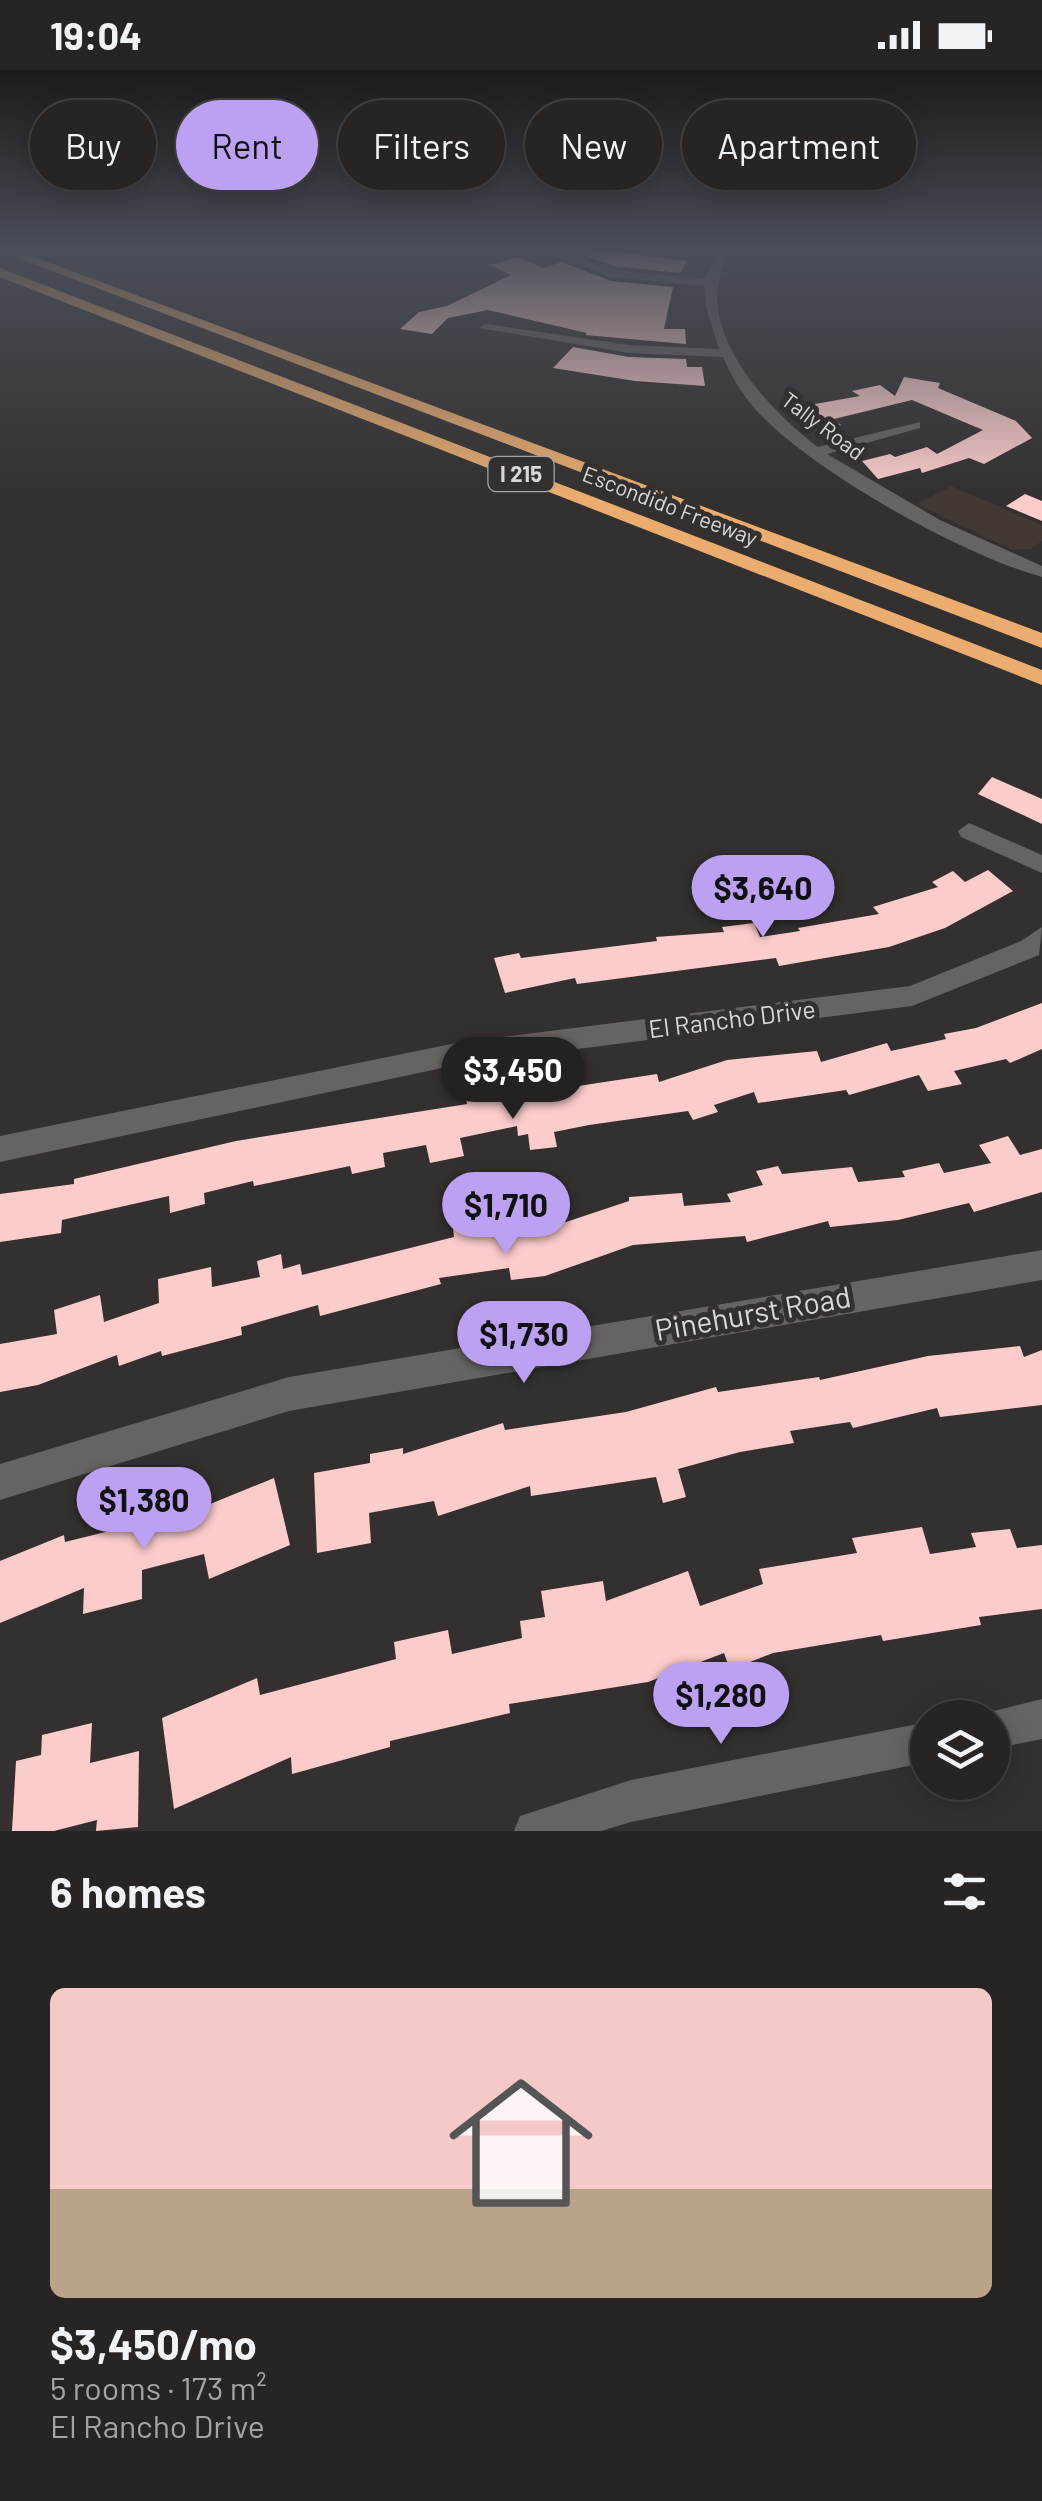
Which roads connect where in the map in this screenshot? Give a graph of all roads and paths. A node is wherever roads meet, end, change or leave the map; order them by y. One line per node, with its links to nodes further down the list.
1 (157, 333): 10 (highway, Escondido Freeway / I 215)
2 (229, 333): 9 (highway, Escondido Freeway / I 215)
3 (520, 333): 5 (street)
4 (720, 333): 5 (street, Tally Road)
5 (727, 353): 7 (street, Tally Road)
6 (915, 425): 7 (street)
7 (815, 453): 8 (street, Tally Road)
8 (1040, 568)
9 (1042, 641)
10 (1042, 678)
11 (969, 831): 12 (street)
12 (1042, 865)
13 (1042, 938): 14 (street, El Rancho Drive)
14 (0, 1150)
15 (1042, 1265): 16 (street, Pinehurst Road)
16 (0, 1482)
17 (1042, 1719): 18 (street)
18 (1010, 1725)
19 (910, 1746): 20 (street)
20 (535, 1831)

